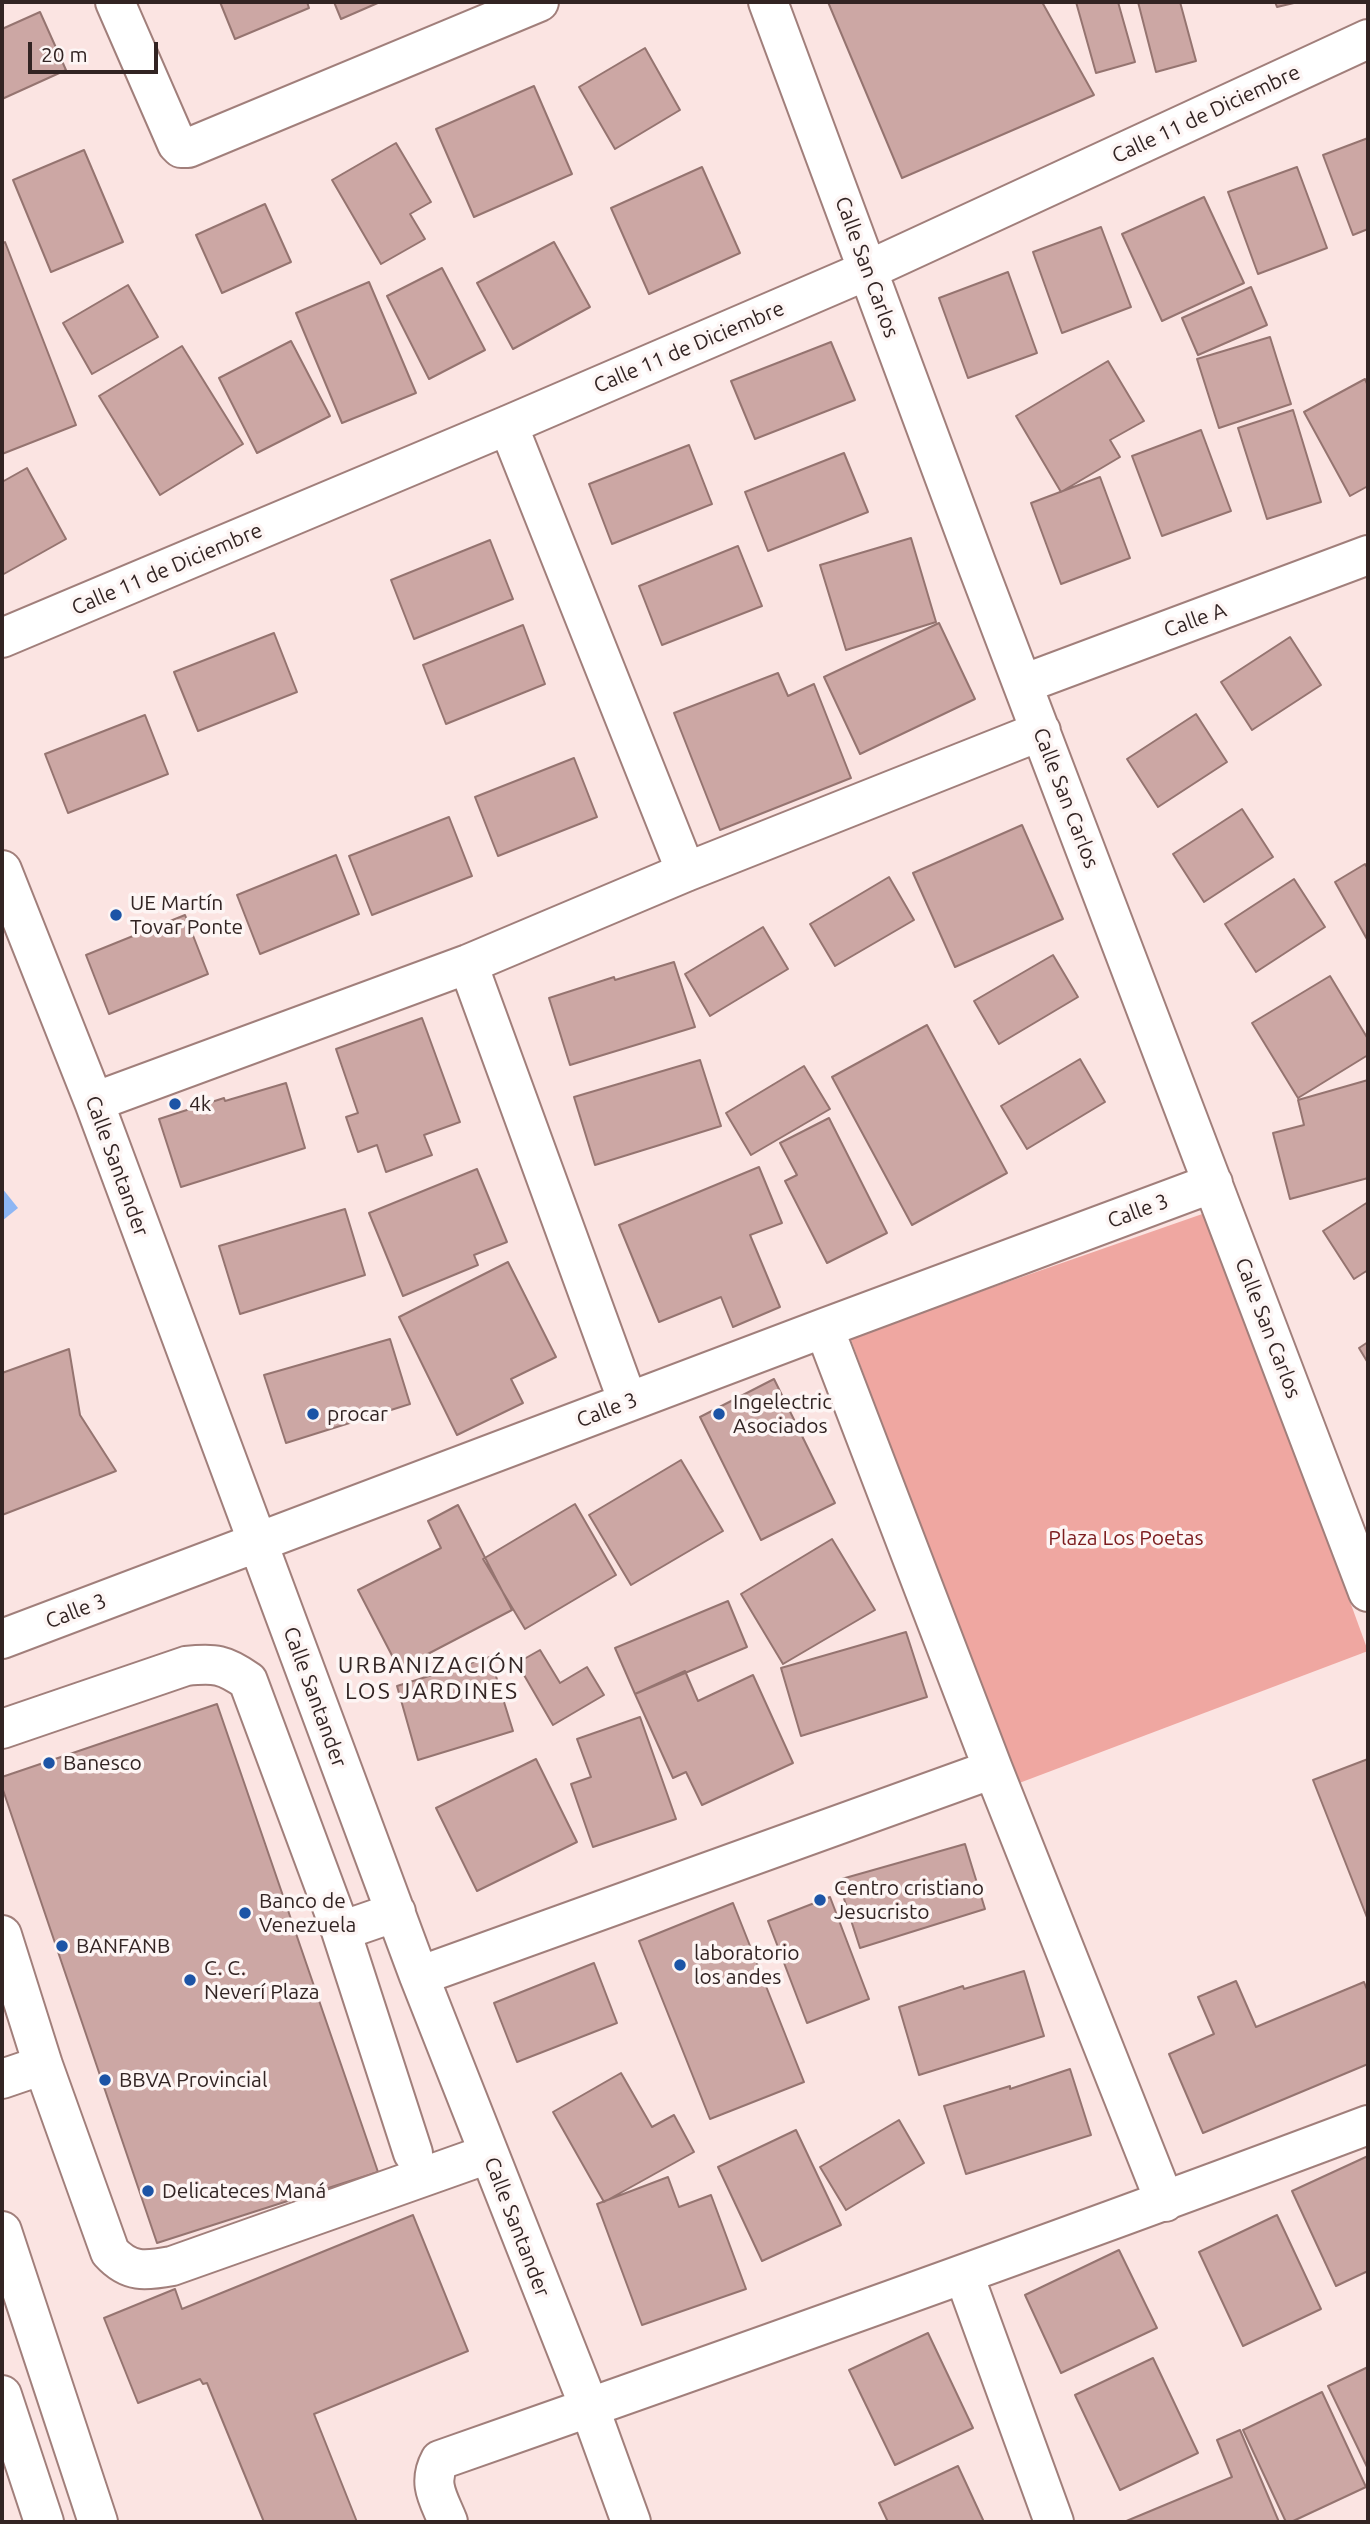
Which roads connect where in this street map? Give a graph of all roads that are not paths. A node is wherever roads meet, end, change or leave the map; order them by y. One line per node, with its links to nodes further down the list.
1 (116, 2): 2 (street)
2 (539, 2)
3 (768, 2): 5 (street, Calle San Carlos)
4 (1368, 39): 5 (street, Calle 11 de Diciembre)
5 (868, 270): 6 (street, Calle 11 de Diciembre); 9 (street, Calle San Carlos)
6 (508, 425): 8 (street, Calle 11 de Diciembre); 12 (street)
7 (1368, 555): 9 (street, Calle A)
8 (2, 638)
9 (1023, 684): 10 (street, Calle San Carlos)
10 (1041, 731): 12 (street); 15 (street, Calle San Carlos)
11 (2, 870): 14 (street, Calle Santander)
12 (686, 872): 13 (street)
13 (468, 964): 14 (street); 17 (street)
14 (94, 1102): 18 (street, Calle Santander)
15 (1213, 1183): 16 (street, Calle 3); 19 (street, Calle San Carlos)
16 (824, 1328): 17 (street, Calle 3); 22 (street)
17 (628, 1402): 18 (street, Calle 3)
18 (258, 1541): 20 (street, Calle 3); 23 (street, Calle Santander)
19 (1368, 1592)
20 (2, 1639)
21 (2, 1729): 24 (street)
22 (993, 1769): 26 (street); 32 (street)
23 (396, 1912): 24 (street); 26 (street, Calle Santander)
24 (341, 1931): 30 (street)
25 (2, 1935): 27 (street)
26 (419, 1976): 31 (street, Calle Santander)
27 (43, 2065): 28 (street); 31 (street)
28 (2, 2079)
29 (1368, 2125): 32 (street)
30 (413, 2153)
31 (488, 2154): 36 (street, Calle Santander)
32 (1165, 2202): 34 (street)
33 (2, 2231): 38 (street)
34 (964, 2275): 36 (street); 41 (street)
35 (2, 2395): 37 (street)
36 (590, 2409): 39 (street); 40 (street, Calle Santander)
37 (44, 2522)
38 (98, 2522)
39 (448, 2522)
40 (631, 2522)
41 (1054, 2522)

